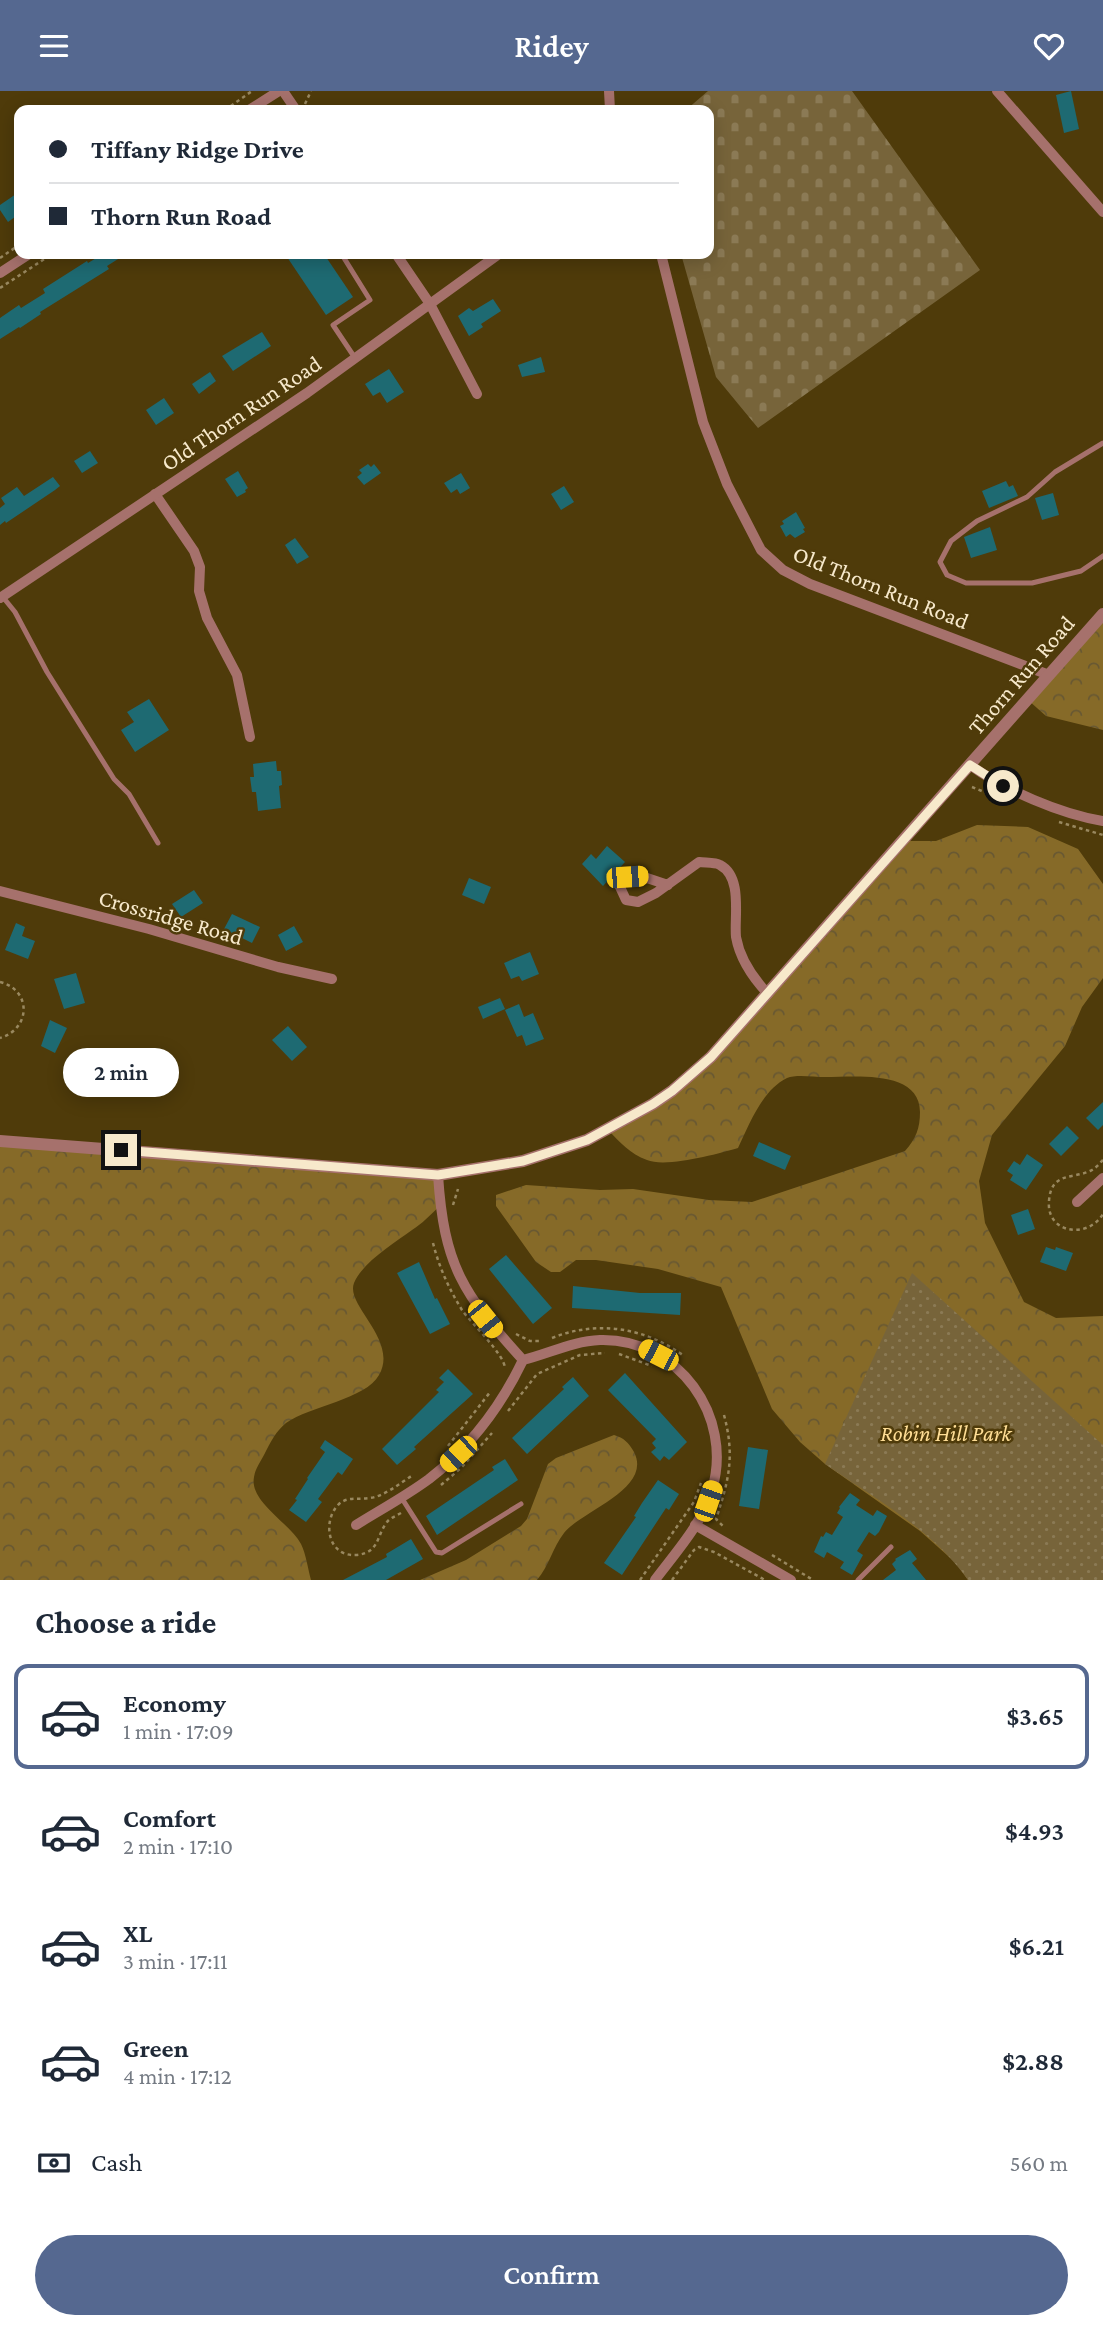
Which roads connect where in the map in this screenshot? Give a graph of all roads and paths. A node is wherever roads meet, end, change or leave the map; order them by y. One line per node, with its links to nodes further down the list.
1 (252, 91): 4 (path)
2 (281, 91): 5 (street); 6 (street)
3 (997, 91): 7 (street)
4 (232, 105)
5 (257, 105)
6 (297, 105)
7 (1103, 212)
8 (21, 259): 14 (street)
9 (44, 259): 15 (path)
10 (345, 259): 17 (lane)
11 (399, 259): 16 (street)
12 (492, 259): 16 (street, Old Thorn Run Road)
13 (662, 259): 24 (street, Old Thorn Run Road)
14 (0, 273)
15 (0, 288)
16 (430, 304): 17 (street, Old Thorn Run Road); 18 (street)
17 (355, 358): 20 (street, Old Thorn Run Road)
18 (477, 394)
19 (1103, 443): 21 (lane)
20 (155, 494): 22 (street, Old Thorn Run Road); 25 (street)
21 (1103, 556)
22 (1, 597): 28 (lane)
23 (1103, 614): 24 (street, Thorn Run Road)
24 (1049, 675): 26 (street, Thorn Run Road)
25 (250, 737)
26 (970, 765): 27 (street); 33 (street, Thorn Run Road)
27 (1103, 821)
28 (158, 843)
29 (668, 885): 33 (street)
30 (0, 891): 31 (street, Crossridge Road)
31 (331, 979)
32 (0, 982): 34 (path)
33 (768, 994): 36 (street, Thorn Run Road)
34 (0, 1038)
35 (0, 1141): 36 (street, Thorn Run Road)
36 (438, 1175): 44 (street)
37 (1103, 1178): 39 (street)
38 (458, 1189): 40 (path)
39 (1077, 1202)
40 (453, 1209)
41 (433, 1243): 46 (path)
42 (510, 1328): 43 (path)
43 (684, 1356)
44 (523, 1360): 55 (street); 59 (street)
45 (654, 1367): 48 (path)
46 (502, 1377)
47 (492, 1390): 51 (path)
48 (507, 1413)
49 (724, 1415): 60 (path)
50 (499, 1424): 54 (path)
51 (443, 1451)
52 (413, 1475): 57 (path)
53 (702, 1481): 63 (path)
54 (436, 1489)
55 (401, 1497): 57 (lane); 58 (street)
56 (521, 1504): 57 (lane)
57 (408, 1508)
58 (356, 1525)
59 (695, 1525): 64 (street); 67 (street)
60 (729, 1531)
61 (891, 1547): 69 (lane)
62 (765, 1551): 68 (path)
63 (640, 1580)
64 (656, 1580)
65 (672, 1580): 66 (path)
66 (765, 1580)
67 (792, 1580)
68 (813, 1580)
69 (858, 1580)

